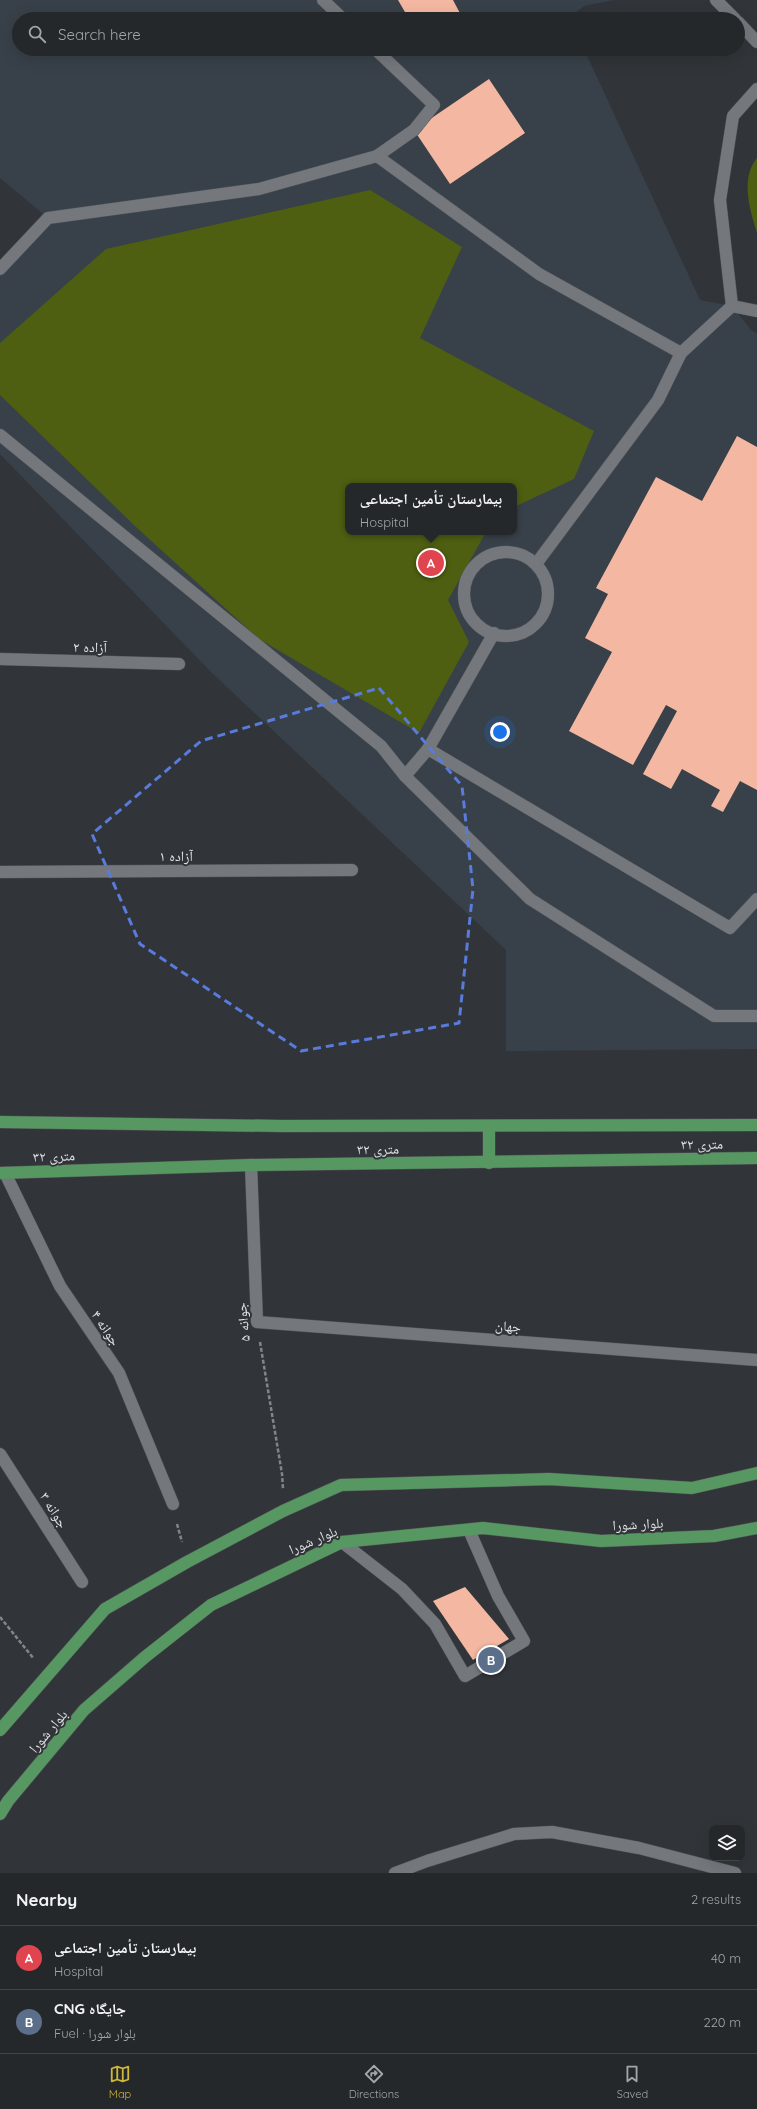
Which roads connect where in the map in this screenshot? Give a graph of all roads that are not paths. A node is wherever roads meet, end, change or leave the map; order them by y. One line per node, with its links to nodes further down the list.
1 (323, 0): 3 (street)
2 (716, 0): 4 (street)
3 (336, 12)
4 (728, 12)
5 (745, 29): 6 (street)
6 (757, 42)
7 (382, 56): 9 (street)
8 (757, 89): 11 (street)
9 (377, 156): 10 (street); 13 (street)
10 (0, 269)
11 (732, 306): 12 (street); 13 (street)
12 (757, 311)
13 (681, 353): 15 (street)
14 (0, 435): 20 (street)
15 (536, 564): 16 (street); 16 (street)
16 (494, 634): 19 (street)
17 (0, 659): 18 (street, آزاده ۲)
18 (179, 664)
19 (428, 749): 20 (street); 23 (street)
20 (405, 776): 24 (street)
21 (352, 870): 22 (street, آزاده ۱)
22 (0, 872)
23 (757, 899)
24 (757, 1016)
25 (0, 1122): 27 (main road, ۳۲ متری)
26 (757, 1125): 27 (main road, ۳۲ متری)
27 (488, 1126): 29 (main road)
28 (757, 1158): 29 (main road, ۳۲ متری)
29 (489, 1163): 30 (main road, ۳۲ متری)
30 (251, 1165): 31 (main road, ۳۲ متری); 32 (street, جوانه ۵)
31 (2, 1173): 36 (street, جوانه ۴)
32 (257, 1322): 33 (street, جهان)
33 (757, 1360)
34 (0, 1454): 40 (street, جوانه ۳)
35 (757, 1473): 41 (main road)
36 (172, 1504)
37 (757, 1528): 38 (main road, بلوار شورا)
38 (469, 1530): 39 (main road, بلوار شورا); 39 (street)
39 (342, 1542): 42 (main road, بلوار شورا)
40 (82, 1582)
41 (0, 1730)
42 (0, 1814)
43 (395, 1873): 44 (street)
44 (735, 1873)

